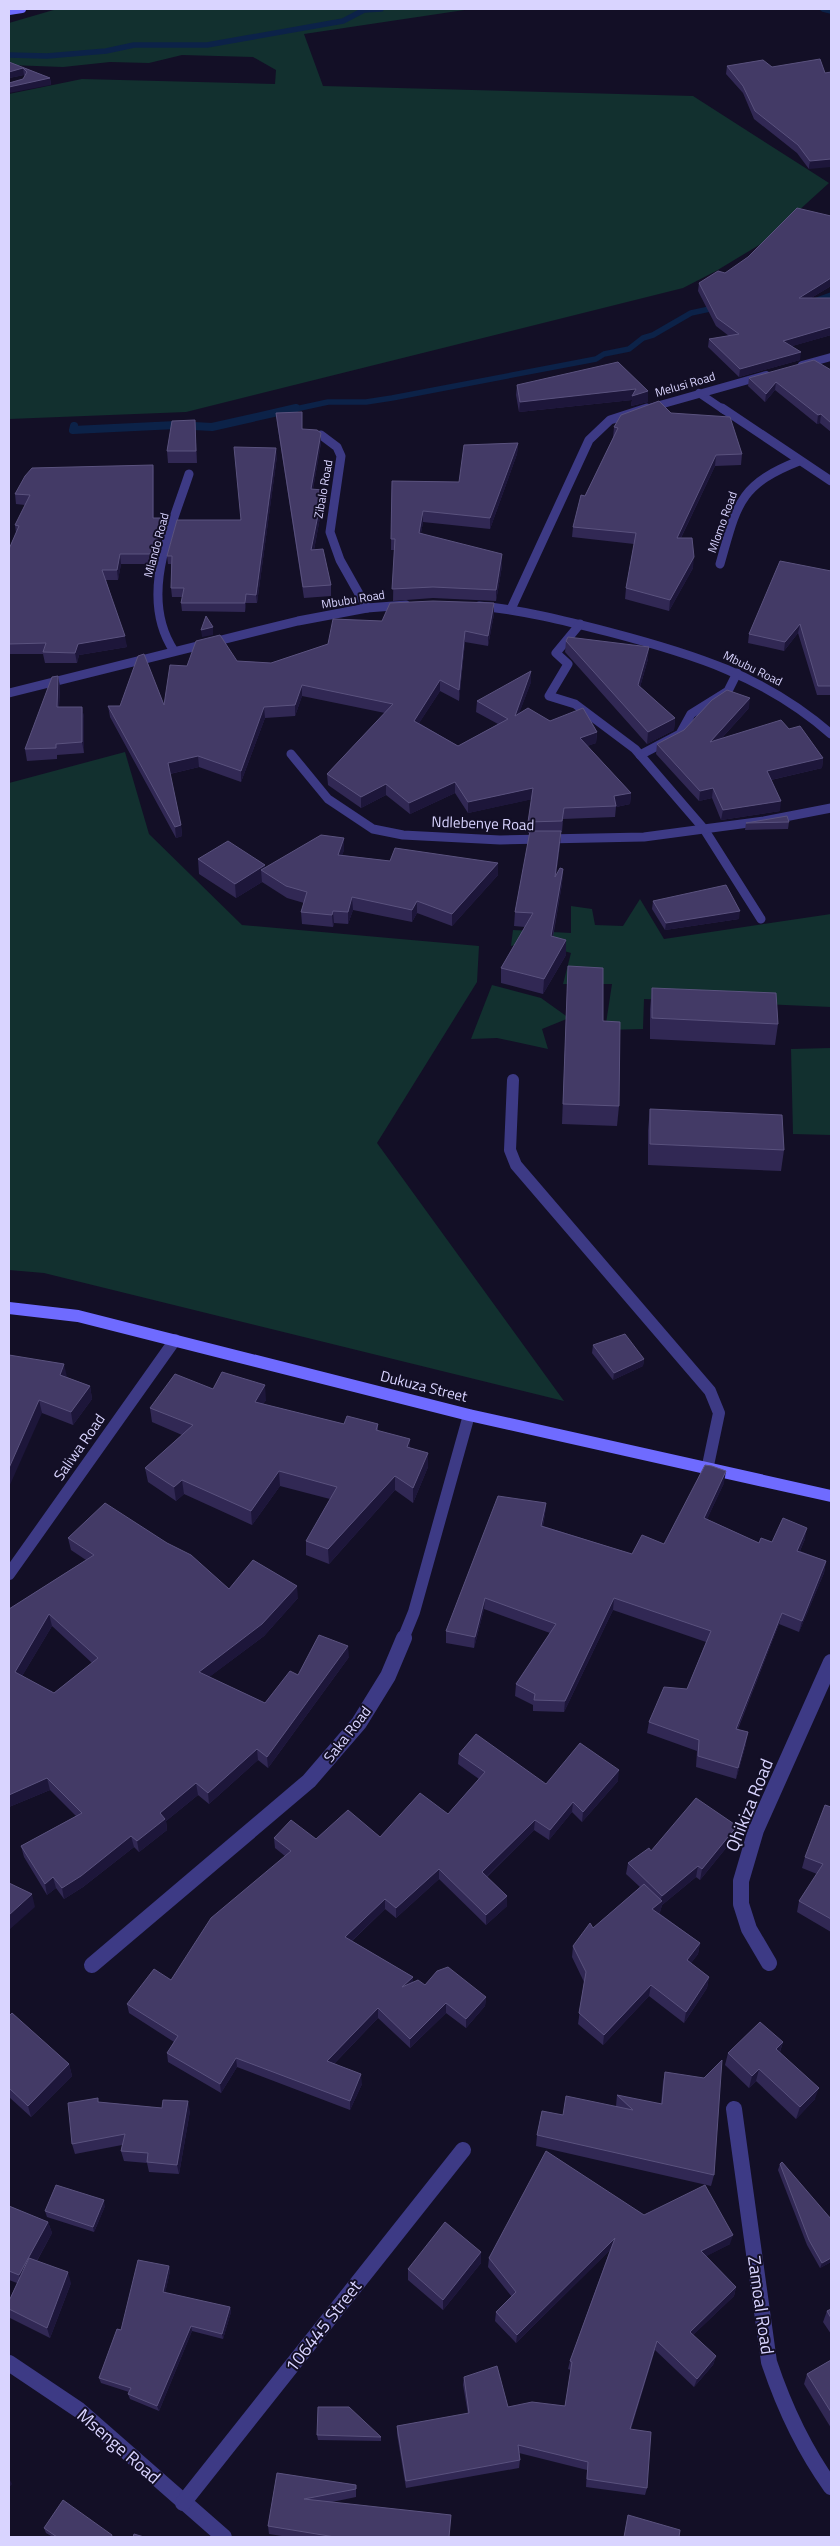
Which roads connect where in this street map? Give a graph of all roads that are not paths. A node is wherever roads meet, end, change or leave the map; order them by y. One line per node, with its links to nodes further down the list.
1 (22, 9): 2 (main road)
2 (9, 11)
3 (831, 357): 4 (street)
4 (795, 367)
5 (776, 372): 6 (street, Melusi Road)
6 (699, 393): 8 (street); 15 (street, Melusi Road)
7 (320, 435): 14 (street, Zibalo Road)
8 (799, 461): 10 (street); 11 (street, Mlomo Road)
9 (189, 474): 17 (street, Mlando Road)
10 (831, 481)
11 (720, 564)
12 (420, 605): 14 (street, Mbubu Road)
13 (469, 606): 15 (street, Mbubu Road)
14 (367, 608): 17 (street, Mbubu Road)
15 (511, 609): 16 (street, Mbubu Road)
16 (580, 624): 18 (street, Mbubu Road); 23 (street)
17 (174, 651): 20 (street, Mbubu Road)
18 (737, 673): 21 (street, Mbubu Road); 23 (street)
19 (9, 683): 20 (street)
20 (12, 692)
21 (831, 734)
22 (291, 754): 25 (street, Ndlebenye Road)
23 (640, 755): 25 (street)
24 (831, 808): 25 (street, Ndlebenye Road)
25 (704, 829): 26 (street)
26 (761, 919)
27 (513, 1080): 31 (street)
28 (9, 1308): 29 (main road, Dukuza Street)
29 (175, 1340): 30 (main road, Dukuza Street); 33 (street, Saliwa Road)
30 (470, 1415): 31 (main road, Dukuza Street); 36 (street, Saka Road)
31 (707, 1470): 32 (main road, Dukuza Street)
32 (831, 1496)
33 (9, 1574)
34 (831, 1662): 35 (street, Qhikiza Road)
35 (769, 1963)
36 (92, 1965)
37 (734, 2109): 40 (street, Zamoal Road)
38 (463, 2150): 41 (street, 106445 Street)
39 (9, 2363): 41 (street, Msenge Road)
40 (831, 2487)
41 (183, 2503): 42 (street, Msenge Road)
42 (224, 2537)

